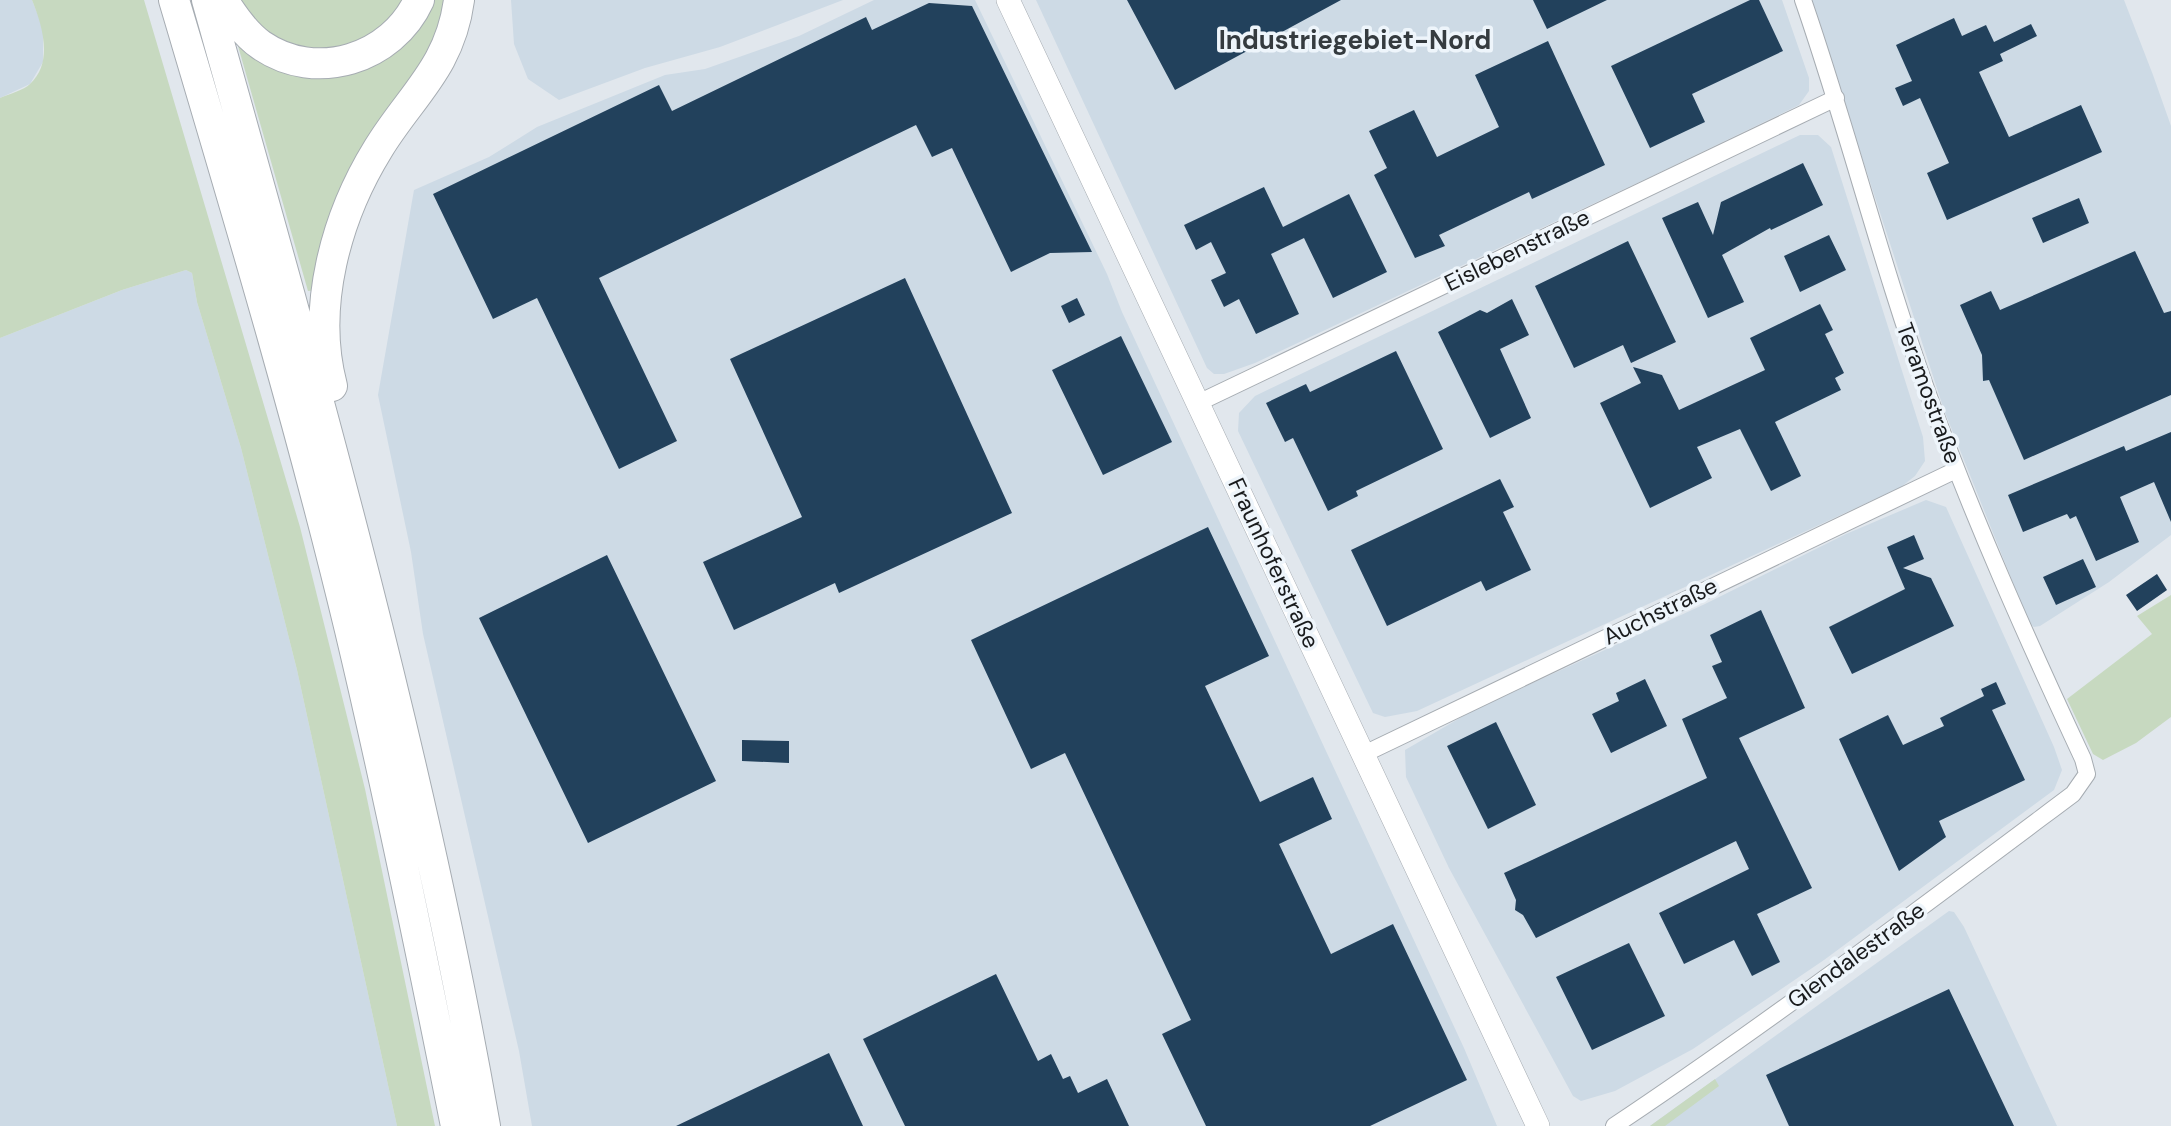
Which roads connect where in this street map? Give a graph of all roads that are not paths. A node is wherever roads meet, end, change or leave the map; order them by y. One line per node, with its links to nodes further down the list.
1 (174, 0): 14 (highway)
2 (207, 0): 11 (highway)
3 (223, 0): 4 (highway)
4 (419, 0)
5 (459, 0): 11 (highway)
6 (1008, 0): 9 (street, Fraunhoferstraße)
7 (1802, 0): 8 (street, Teramostraße)
8 (1836, 97): 9 (street, Eislebenstraße); 10 (street, Teramostraße)
9 (1198, 403): 12 (street, Fraunhoferstraße)
10 (1956, 470): 12 (street, Auchstraße); 13 (street, Teramostraße)
11 (353, 525): 15 (highway)
12 (1364, 754): 16 (street, Fraunhoferstraße)
13 (2087, 774): 17 (street, Glendalestraße)
14 (456, 1126)
15 (485, 1126)
16 (1538, 1126)
17 (1614, 1126)

